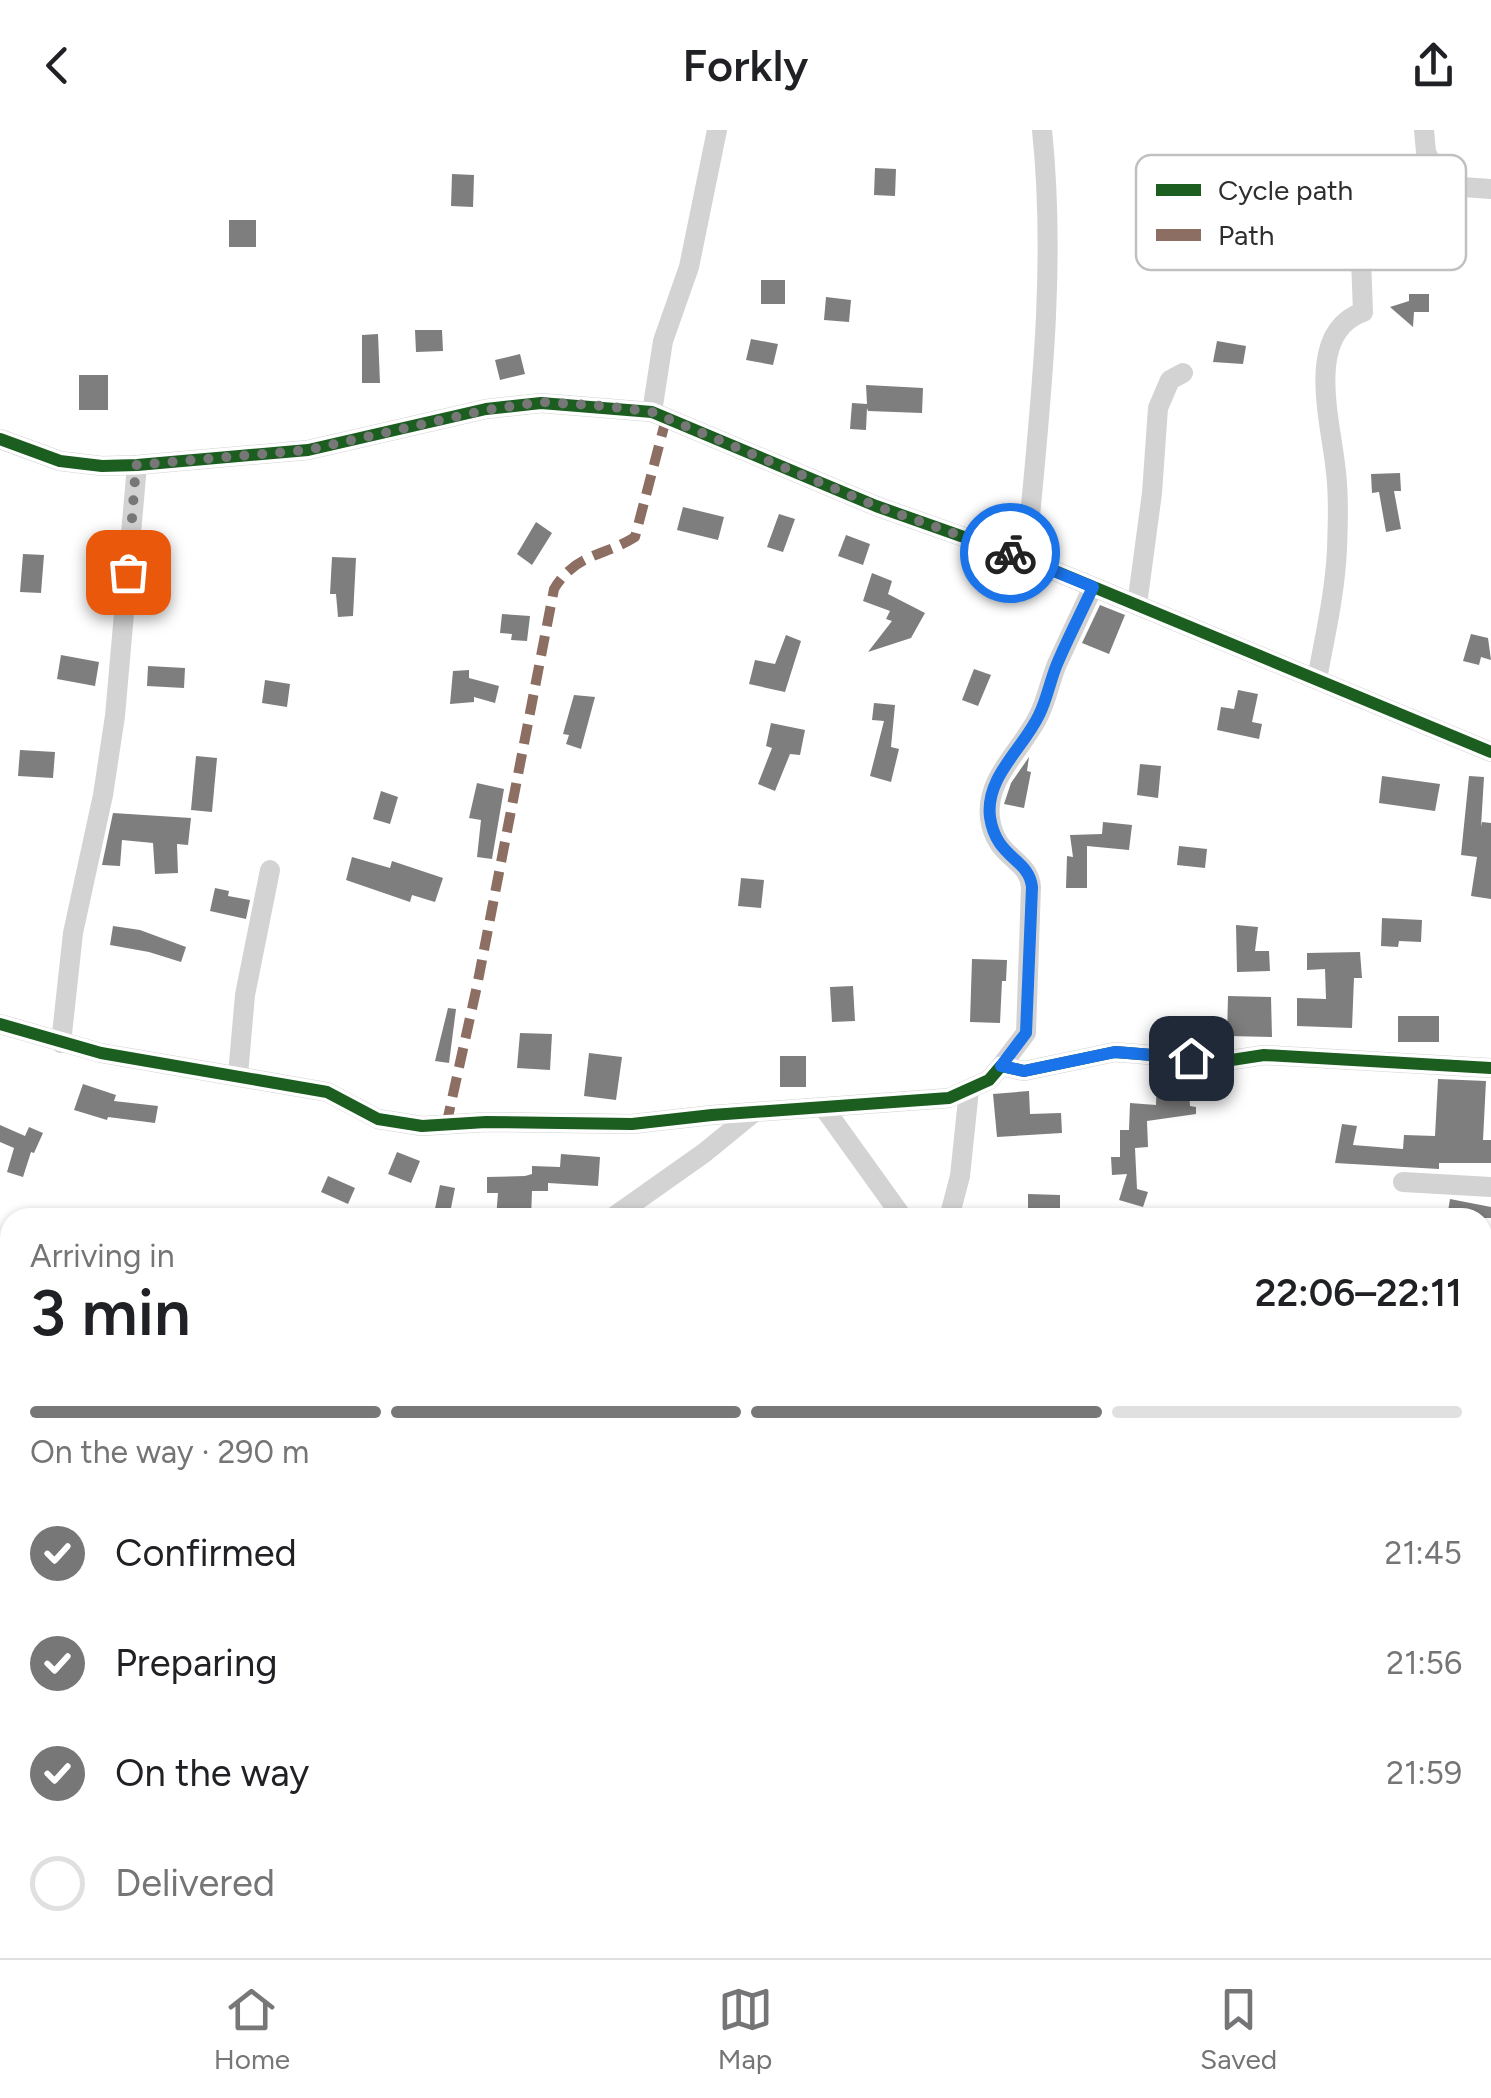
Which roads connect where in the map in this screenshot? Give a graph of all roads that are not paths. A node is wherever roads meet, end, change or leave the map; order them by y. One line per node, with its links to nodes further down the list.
1 (718, 130): 9 (street)
2 (1042, 130): 12 (street)
3 (1424, 130): 4 (street)
4 (1427, 155)
5 (1466, 188): 6 (street)
6 (1491, 190)
7 (1362, 270): 15 (street)
8 (1183, 373): 14 (street)
9 (652, 412): 11 (street); 12 (street)
10 (0, 439): 11 (street)
11 (136, 465): 19 (street)
12 (1026, 559): 13 (street)
13 (1093, 587): 14 (street); 20 (street)
14 (1137, 605): 15 (street)
15 (1317, 679): 16 (street)
16 (1491, 752)
17 (270, 870): 22 (street)
18 (0, 1024): 19 (street)
19 (61, 1043): 22 (street)
20 (1001, 1066): 21 (street); 23 (street)
21 (1491, 1068)
22 (238, 1075): 25 (street)
23 (969, 1090): 24 (street); 30 (street)
24 (824, 1108): 25 (street); 29 (street)
25 (755, 1112): 28 (street)
26 (1403, 1182): 27 (street)
27 (1491, 1187)
28 (626, 1208)
29 (896, 1208)
30 (952, 1208)

